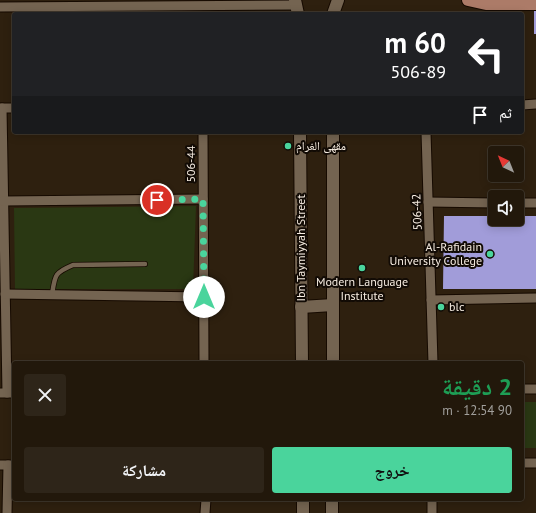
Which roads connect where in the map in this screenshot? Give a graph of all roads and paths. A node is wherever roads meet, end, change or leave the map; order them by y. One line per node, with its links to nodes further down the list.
1 (338, 0): 6 (street)
2 (468, 0): 3 (main road)
3 (536, 4)
4 (296, 6): 5 (street)
5 (0, 7)
6 (335, 12)
7 (536, 104): 8 (street)
8 (524, 105)
9 (1, 108): 10 (street); 16 (street)
10 (12, 108)
11 (203, 134): 15 (street, 506-44)
12 (300, 134): 28 (street, Ibn Taymiyyah Street)
13 (334, 134): 27 (street)
14 (426, 134): 17 (street, 506-42)
15 (203, 199): 16 (street); 24 (street, 506-44)
16 (3, 201): 22 (street)
17 (428, 202): 18 (street); 26 (street, 506-42)
18 (488, 203)
19 (524, 203): 20 (street)
20 (536, 203)
21 (145, 264): 23 (lane)
22 (5, 294): 23 (street); 35 (street)
23 (52, 295): 24 (street)
24 (204, 297): 29 (street, 506-44)
25 (536, 298): 26 (street)
26 (431, 300): 32 (street, 506-42)
27 (333, 305): 28 (street); 31 (street)
28 (301, 307): 30 (street, Ibn Taymiyyah Street)
29 (204, 361)
30 (302, 361)
31 (333, 361)
32 (433, 361)
33 (524, 389): 34 (street)
34 (536, 389)
35 (7, 393)
36 (524, 462): 37 (street)
37 (536, 462)
38 (7, 465): 43 (street)
39 (206, 501): 44 (street)
40 (303, 501): 45 (street)
41 (332, 501): 46 (street)
42 (432, 501): 47 (street)
43 (7, 513)
44 (205, 513)
45 (303, 513)
46 (332, 513)
47 (432, 513)

